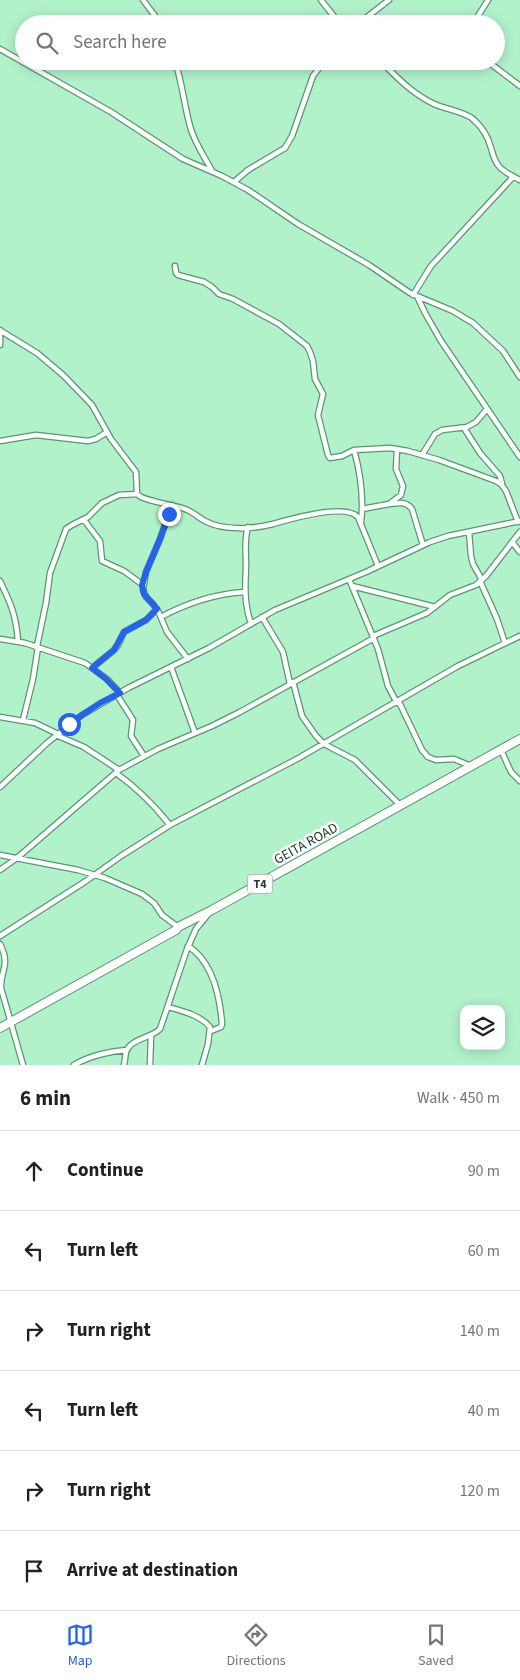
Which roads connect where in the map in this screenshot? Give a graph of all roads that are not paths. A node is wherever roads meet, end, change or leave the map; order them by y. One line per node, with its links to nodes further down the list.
1 (142, 0): 5 (street)
2 (321, 0): 6 (street)
3 (389, 0): 7 (street)
4 (488, 0): 8 (street)
5 (154, 15)
6 (333, 15)
7 (370, 15)
8 (478, 15)
9 (0, 49): 10 (street)
10 (15, 58)
11 (37, 70): 17 (street)
12 (178, 70): 17 (street)
13 (318, 70): 20 (street)
14 (390, 70): 18 (street)
15 (499, 70): 16 (street)
16 (520, 86)
17 (213, 172): 20 (street)
18 (513, 177): 19 (street); 22 (street)
19 (520, 180)
20 (234, 182): 22 (street)
21 (175, 266): 31 (street)
22 (416, 296): 25 (street); 26 (street)
23 (0, 331): 24 (street); 28 (street)
24 (0, 346)
25 (520, 377)
26 (487, 409): 27 (street); 33 (street)
27 (464, 428): 32 (street); 34 (street)
28 (107, 432): 29 (street); 35 (street)
29 (0, 441)
30 (397, 449): 31 (street); 32 (street); 36 (street)
31 (354, 450): 38 (street)
32 (422, 455): 34 (street)
33 (520, 457)
34 (504, 488): 40 (street)
35 (137, 494): 37 (street); 39 (street)
36 (389, 504): 38 (street); 46 (street)
37 (172, 505): 42 (street); 52 (street)
38 (362, 509): 41 (street)
39 (84, 520): 52 (street); 65 (street)
40 (519, 522): 43 (street)
41 (360, 524): 42 (street); 48 (street)
42 (248, 527): 54 (street)
43 (469, 532): 46 (street); 50 (street)
44 (520, 532): 45 (street)
45 (512, 542): 47 (street); 50 (street)
46 (423, 545): 48 (street)
47 (520, 552)
48 (378, 566): 49 (street)
49 (349, 579): 53 (street); 58 (street)
50 (481, 580): 55 (street); 64 (street)
51 (0, 581): 63 (street)
52 (142, 585): 56 (street)
53 (352, 586): 55 (street); 61 (street)
54 (244, 592): 57 (street); 59 (street)
55 (435, 607): 61 (street)
56 (157, 609): 57 (street); 68 (street)
57 (161, 616): 66 (street)
58 (262, 617): 59 (street); 69 (street)
59 (251, 624): 66 (street)
60 (520, 636): 64 (street)
61 (373, 637): 69 (street); 71 (street)
62 (0, 638): 63 (street)
63 (18, 641): 65 (street)
64 (505, 643): 71 (street)
65 (38, 646): 68 (street); 73 (street)
66 (188, 659): 67 (street)
67 (171, 667): 70 (street); 74 (street)
68 (92, 668): 70 (street)
69 (291, 683): 74 (street); 77 (street)
70 (119, 694): 75 (street); 79 (street)
71 (398, 702): 77 (street); 80 (street)
72 (0, 718): 73 (street)
73 (23, 720): 75 (street)
74 (195, 733): 79 (street)
75 (57, 735): 81 (street); 83 (street)
76 (520, 740): 78 (highway, GEITA ROAD / T4)
77 (324, 744): 84 (street); 85 (street)
78 (501, 750): 80 (highway, GEITA ROAD / T4); 82 (street)
79 (144, 756): 81 (street)
80 (472, 766): 84 (highway, GEITA ROAD / T4)
81 (118, 772): 85 (street); 87 (street)
82 (520, 781)
83 (0, 788)
84 (401, 806): 90 (highway, GEITA ROAD / T4)
85 (170, 825): 89 (street)
86 (0, 855): 87 (street)
87 (17, 858): 88 (street); 89 (street)
88 (0, 870)
89 (94, 875): 91 (street); 92 (street)
90 (212, 910): 91 (highway, GEITA ROAD / T4); 94 (street)
91 (178, 927): 96 (highway, GEITA ROAD / T4)
92 (0, 936)
93 (0, 944): 96 (street)
94 (188, 946): 95 (street); 98 (street)
95 (168, 1006): 98 (street); 99 (street)
96 (12, 1022): 97 (highway, GEITA ROAD / T4); 101 (street)
97 (0, 1028)
98 (211, 1031): 105 (street)
99 (151, 1036): 100 (street); 104 (street)
100 (127, 1050): 102 (street); 103 (street)
101 (24, 1065)
102 (74, 1065)
103 (124, 1065)
104 (150, 1065)
105 (202, 1065)

